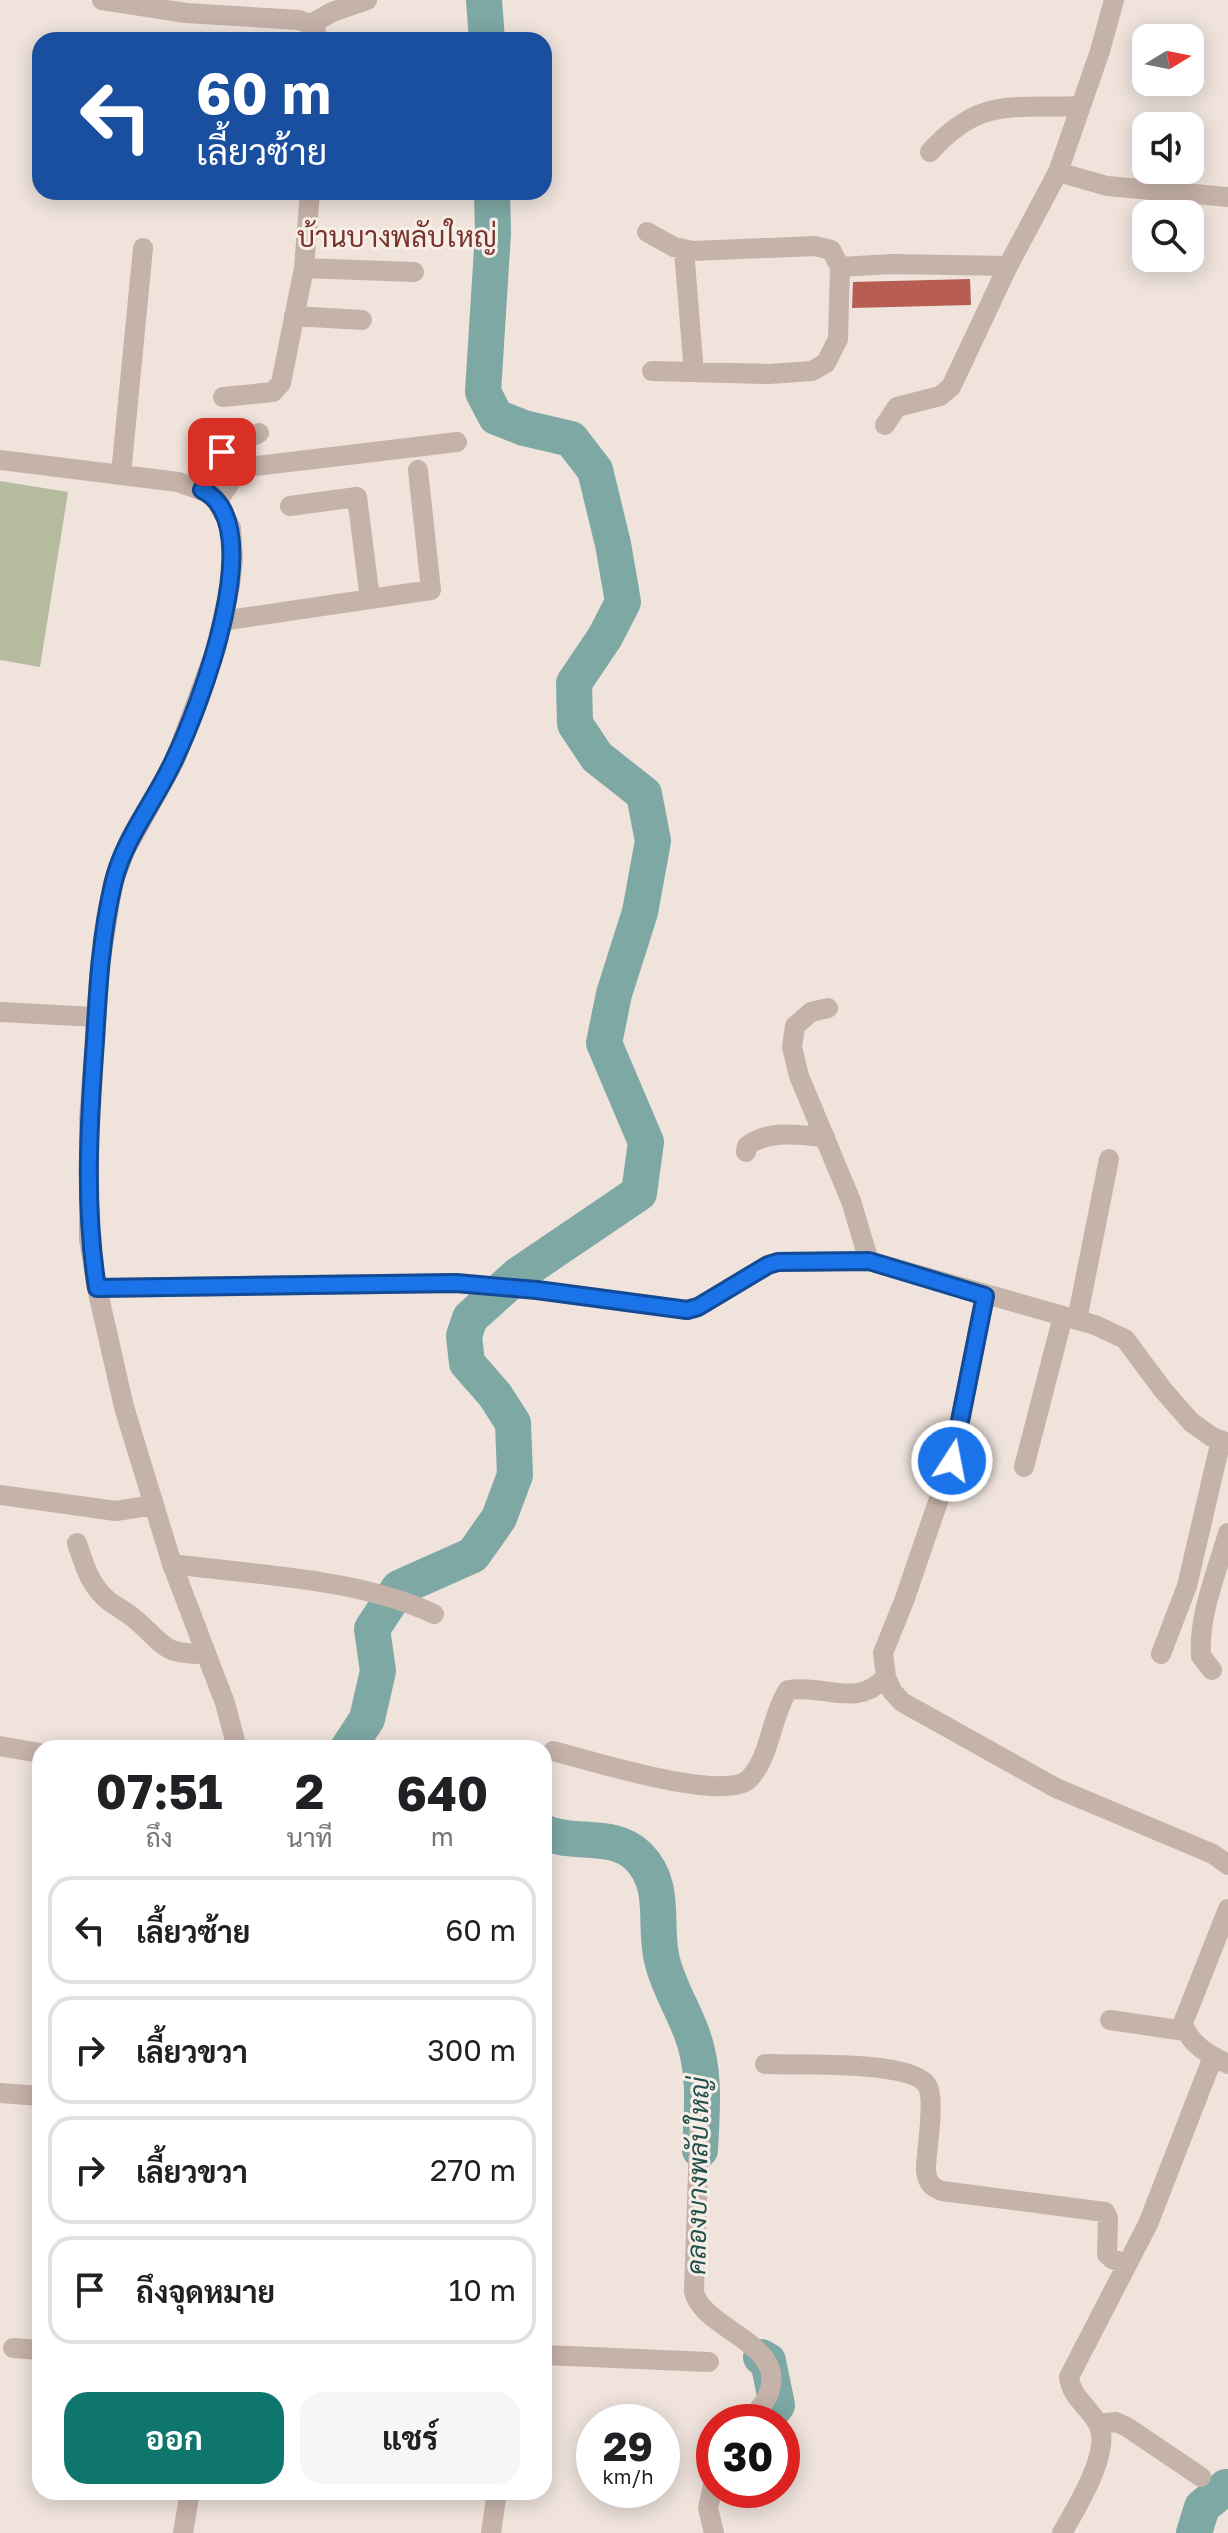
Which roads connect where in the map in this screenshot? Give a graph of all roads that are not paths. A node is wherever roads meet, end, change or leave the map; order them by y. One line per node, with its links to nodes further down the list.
1 (102, 0): 4 (street)
2 (367, 0): 4 (street)
3 (1114, 0): 5 (street)
4 (315, 32)
5 (1081, 106): 6 (street); 7 (street)
6 (930, 152)
7 (1058, 172): 8 (street); 13 (street)
8 (1228, 197)
9 (309, 200): 15 (street)
10 (647, 232): 12 (street)
11 (143, 248): 27 (street)
12 (684, 250): 14 (street); 19 (street)
13 (1008, 266): 14 (street); 22 (street)
14 (840, 267): 20 (street)
15 (304, 268): 16 (street); 17 (street)
16 (414, 272)
17 (294, 316): 18 (street); 21 (street)
18 (362, 320)
19 (693, 361)
20 (652, 371)
21 (223, 397)
22 (885, 425)
23 (259, 433): 28 (street)
24 (457, 442): 28 (street)
25 (0, 460): 27 (street)
26 (418, 470): 30 (street)
27 (121, 474): 28 (street)
28 (210, 496): 31 (street)
29 (290, 506): 30 (street)
30 (370, 599): 31 (street)
31 (222, 621): 34 (street)
32 (828, 1008): 35 (street)
33 (0, 1012): 34 (street)
34 (96, 1017): 39 (street)
35 (825, 1137): 36 (street); 38 (street)
36 (746, 1152)
37 (1109, 1159): 41 (street)
38 (869, 1261): 39 (street); 40 (street)
39 (97, 1288): 45 (street)
40 (985, 1296): 41 (street); 53 (street)
41 (1070, 1318): 42 (street); 43 (street)
42 (1225, 1442): 51 (street)
43 (1024, 1467)
44 (0, 1495): 45 (street)
45 (154, 1505): 48 (street)
46 (1228, 1533): 52 (street)
47 (77, 1543): 50 (street)
48 (172, 1564): 49 (street); 50 (street)
49 (434, 1614)
50 (205, 1654): 54 (street)
51 (1161, 1654)
52 (1212, 1670)
53 (886, 1677): 56 (street); 58 (street)
54 (235, 1740)
55 (0, 1746): 57 (street)
56 (553, 1751)
57 (32, 1752)
58 (1228, 1865)
59 (1228, 1909): 61 (street)
60 (1110, 2020): 61 (street)
61 (1185, 2031): 62 (street)
62 (1220, 2060): 67 (street)
63 (765, 2064): 67 (street)
64 (0, 2093): 65 (street)
65 (32, 2095)
66 (700, 2112): 72 (street)
67 (1126, 2264): 73 (street)
68 (13, 2348): 69 (street)
69 (32, 2349)
70 (552, 2355): 71 (street)
71 (709, 2362)
72 (762, 2404)
73 (1098, 2424): 74 (street); 81 (street)
74 (1201, 2477)
75 (189, 2500): 78 (street)
76 (496, 2500): 79 (street)
77 (708, 2508): 80 (street)
78 (183, 2533)
79 (491, 2533)
80 (714, 2533)
81 (1062, 2533)

